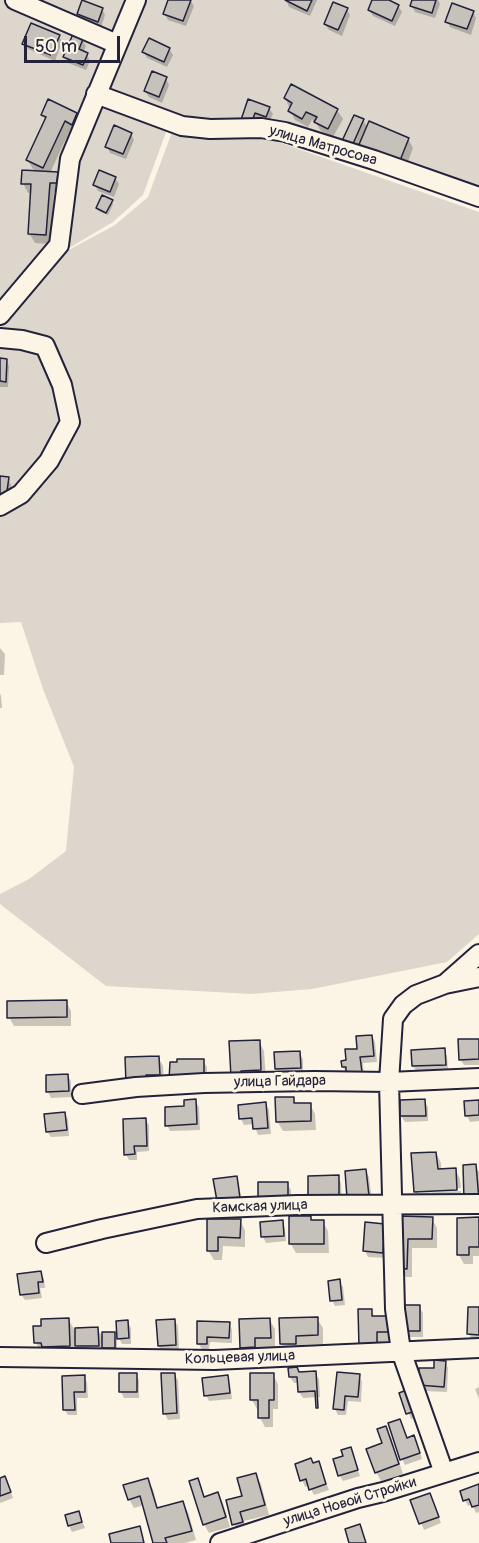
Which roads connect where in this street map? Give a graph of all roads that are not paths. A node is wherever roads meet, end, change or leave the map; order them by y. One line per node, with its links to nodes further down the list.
1 (15, 0): 3 (street)
2 (135, 0): 3 (street)
3 (117, 45): 4 (street)
4 (96, 94): 5 (street, улица Матросова); 6 (street)
5 (479, 197)
6 (0, 315)
7 (0, 338): 8 (street)
8 (0, 506)
9 (479, 954): 11 (street)
10 (479, 977): 11 (street)
11 (445, 984): 13 (street)
12 (479, 1078): 13 (street, улица Гайдара)
13 (389, 1082): 14 (street, улица Гайдара); 16 (street)
14 (82, 1094)
15 (479, 1204): 16 (street, Камская улица)
16 (392, 1206): 17 (street, Камская улица); 19 (street)
17 (46, 1243)
18 (479, 1348): 19 (street, Кольцевая улица)
19 (401, 1351): 20 (street, Кольцевая улица); 22 (street)
20 (0, 1357)
21 (479, 1462): 22 (street, улица Новой Стройки)
22 (444, 1473): 23 (street, улица Новой Стройки)
23 (220, 1543)

